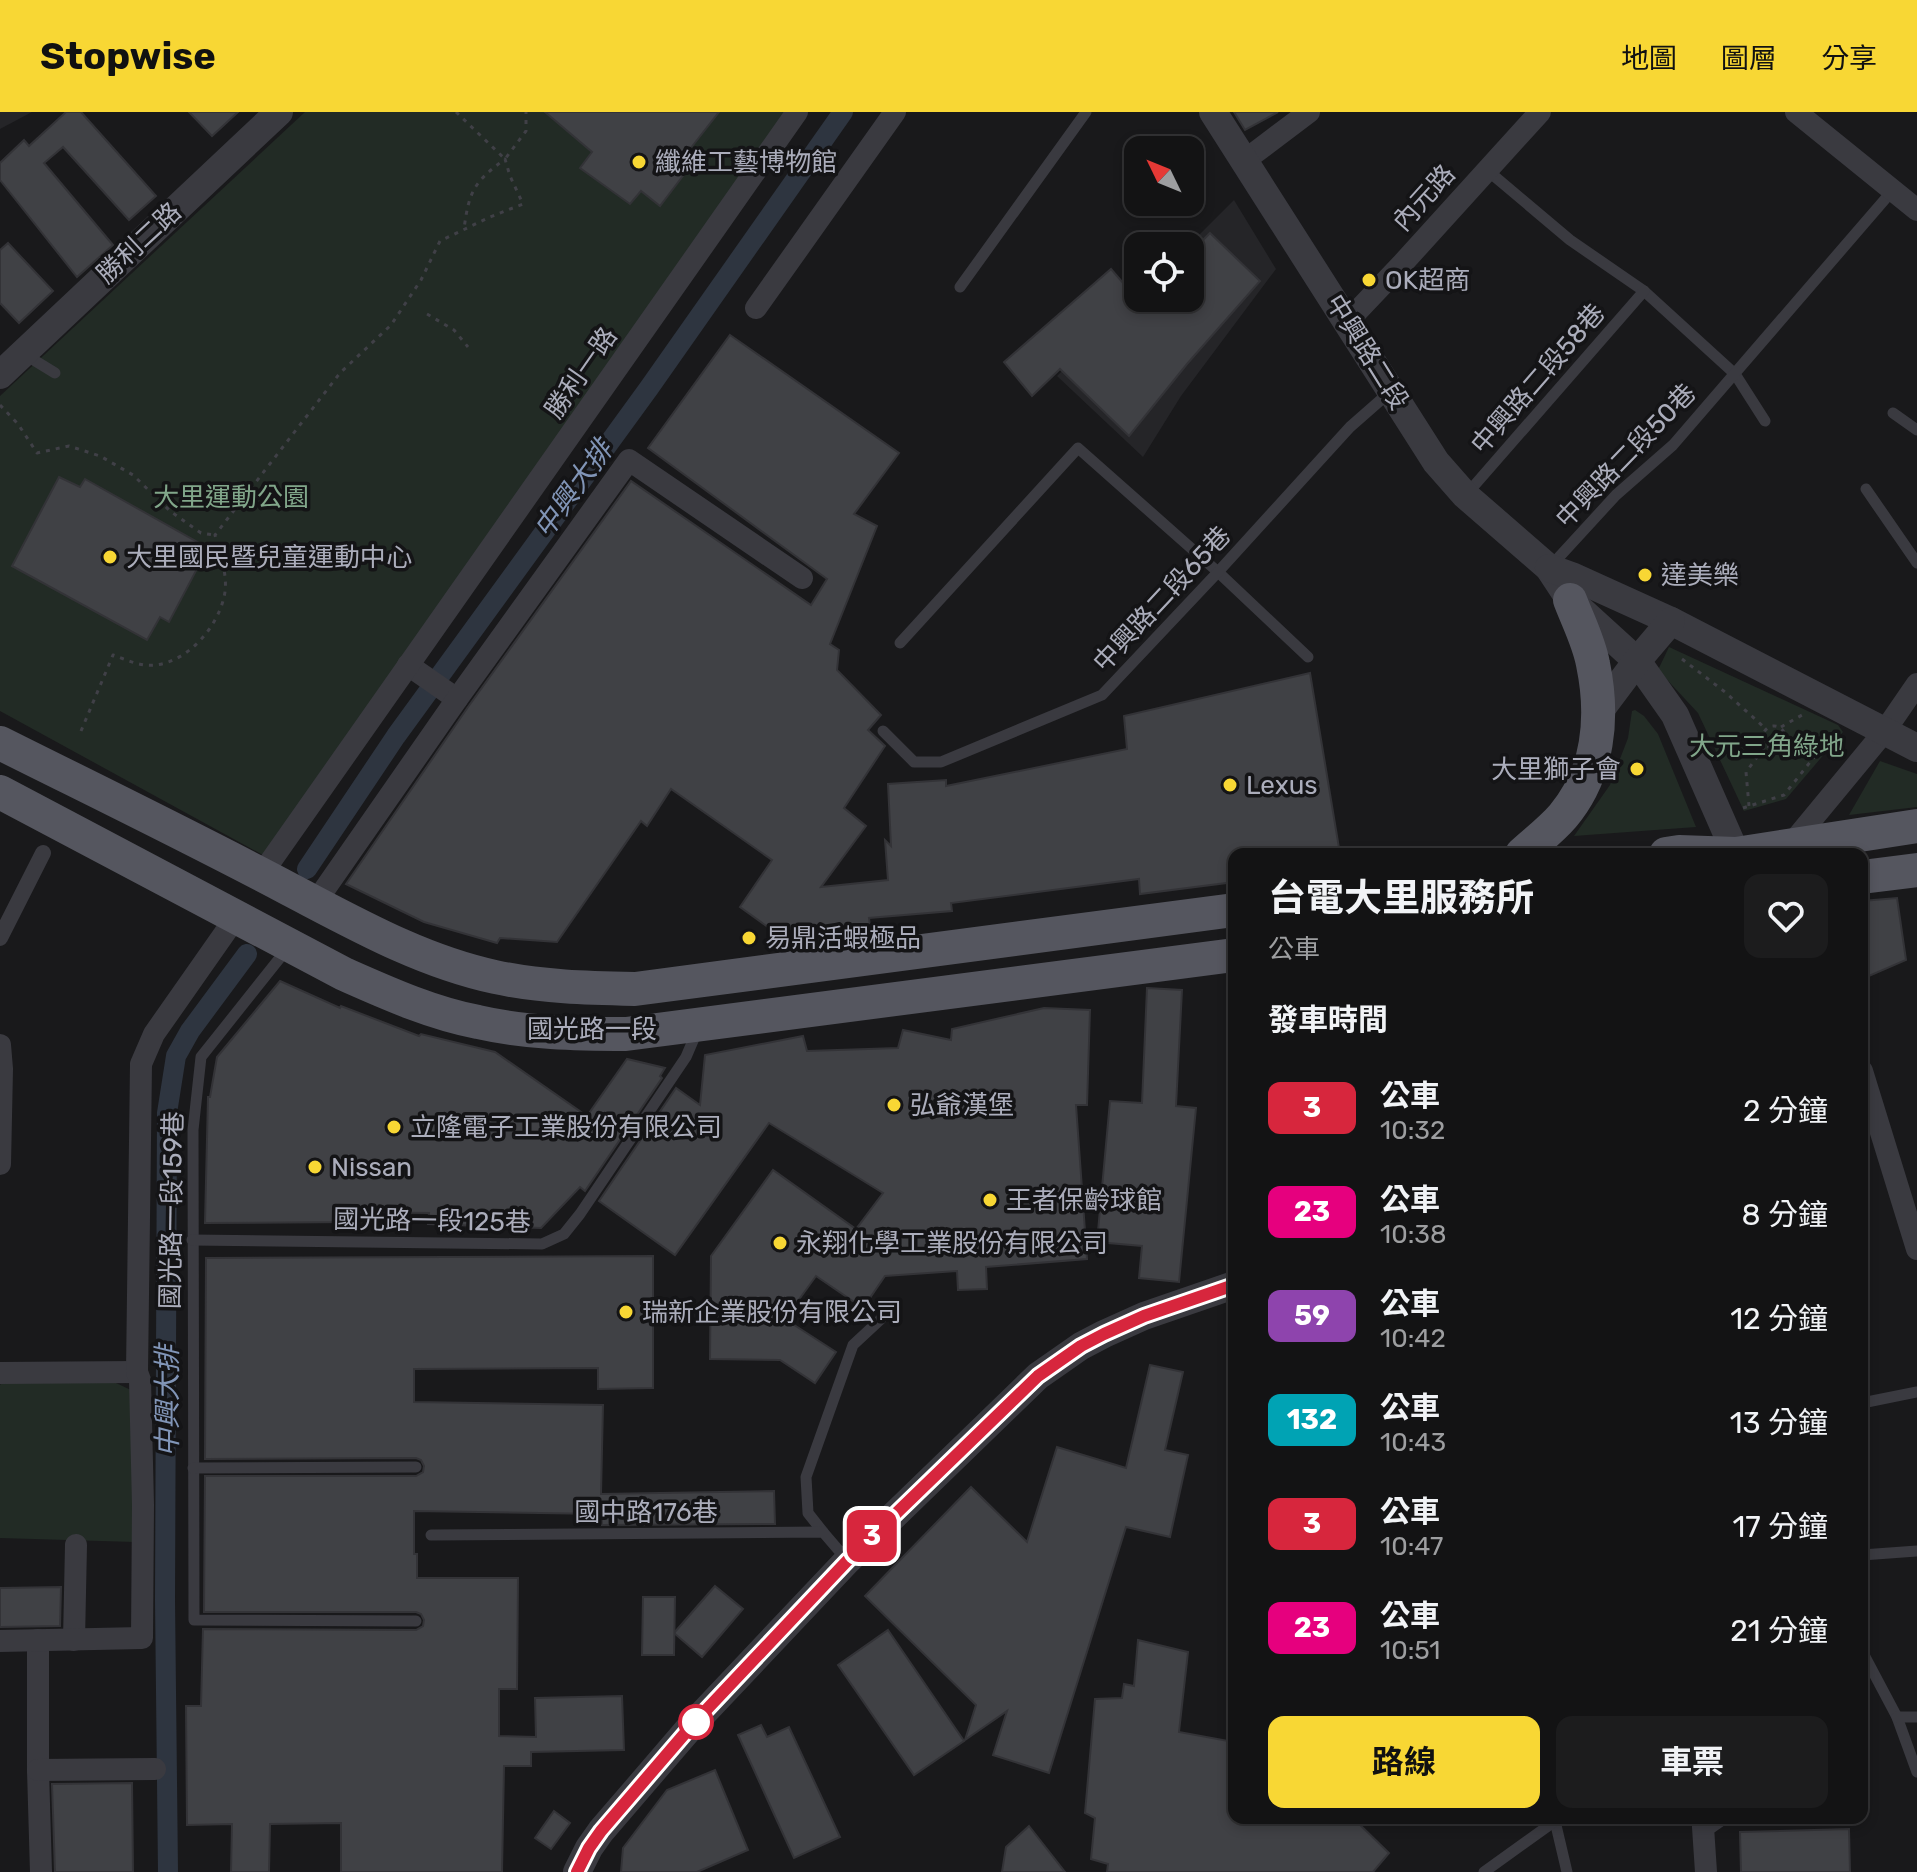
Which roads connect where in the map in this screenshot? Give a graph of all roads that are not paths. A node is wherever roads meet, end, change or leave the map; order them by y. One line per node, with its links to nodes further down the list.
1 (279, 112): 17 (street, 勝利二路)
2 (797, 112): 36 (street, 勝利一路)
3 (895, 112): 15 (street)
4 (1086, 112): 13 (lane)
5 (1213, 112): 9 (street, 中興路二段)
6 (1309, 112): 9 (street)
7 (1540, 112): 10 (street, 內元路)
8 (1796, 112): 11 (street)
9 (1244, 161): 16 (street, 中興路二段)
10 (1487, 170): 14 (lane, 中興路二段58巷); 16 (street, 內元路)
11 (1893, 190): 12 (street); 19 (lane, 中興路二段50巷)
12 (1917, 210)
13 (960, 287)
14 (1644, 291): 19 (lane, 中興路二段58巷); 26 (lane, 中興路二段58巷)
15 (756, 308)
16 (1348, 321): 21 (street, 中興路二段)
17 (23, 353): 18 (lane); 20 (street, 勝利二路)
18 (55, 373)
19 (1735, 374): 23 (lane, 中興路二段58巷); 28 (lane, 中興路二段50巷)
20 (0, 375)
21 (1392, 390): 26 (street, 中興路二段); 29 (lane, 中興路二段65巷)
22 (1893, 413): 24 (lane)
23 (1765, 421)
24 (1917, 430)
25 (1866, 489): 27 (lane)
26 (1465, 495): 28 (street, 中興路二段)
27 (1917, 563)
28 (1549, 568): 31 (street, 中興路二段); 32 (street, 中興路二段)
29 (1218, 572): 33 (lane); 34 (lane); 40 (lane, 中興路二段65巷)
30 (802, 578): 38 (street)
31 (1570, 600): 35 (street, 中興路二段); 39 (main road)
32 (1671, 621): 35 (street); 41 (street, 中興路二段)
33 (900, 643)
34 (1308, 657)
35 (1637, 661): 39 (street); 47 (street, 中興路二段)
36 (408, 665): 38 (street); 52 (street, 勝利一路)
37 (1917, 684): 41 (street)
38 (457, 699): 54 (street)
39 (1598, 713): 46 (main road)
40 (883, 731)
41 (1884, 732): 43 (street, 中興路二段); 48 (street)
42 (0, 743): 52 (main road, 國光路一段)
43 (1917, 748)
44 (0, 792): 56 (main road, 國光路一段)
45 (1917, 826): 49 (main road)
46 (1528, 848)
47 (1733, 848)
48 (1788, 848)
49 (1797, 848)
50 (43, 853): 57 (street)
51 (1917, 870): 53 (main road)
52 (261, 875): 54 (main road, 國光路一段)
53 (1868, 876)
54 (315, 903): 55 (main road, 國光路一段)
55 (1228, 911)
56 (236, 917): 58 (main road, 國光路一段); 68 (street)
57 (0, 938)
58 (290, 946): 60 (main road, 國光路一段); 64 (lane, 國光路一段159巷)
59 (1228, 956): 60 (main road, 國光路一段)
60 (699, 1026): 64 (lane, 國光路一段125巷)
61 (0, 1045): 63 (street)
62 (1868, 1090): 65 (street)
63 (0, 1164)
64 (192, 1240): 73 (lane, 國光路一段159巷)
65 (1917, 1249)
66 (1228, 1287): 79 (street)
67 (881, 1319): 74 (lane)
68 (137, 1372): 69 (street); 82 (street)
69 (0, 1373)
70 (1917, 1392): 71 (lane)
71 (1868, 1402)
72 (416, 1467): 73 (lane)
73 (193, 1468): 80 (lane, 國光路一段159巷)
74 (823, 1532): 75 (lane, 國中路176巷); 79 (lane)
75 (431, 1535)
76 (76, 1545): 82 (street)
77 (1917, 1551): 78 (lane)
78 (1868, 1555)
79 (847, 1561): 94 (street)
80 (416, 1621)
81 (38, 1640): 82 (street); 83 (street); 88 (street)
82 (74, 1640)
83 (0, 1641)
84 (1868, 1662): 85 (lane)
85 (1897, 1717): 86 (lane); 89 (lane)
86 (1917, 1717)
87 (155, 1769): 88 (street)
88 (38, 1770): 93 (street)
89 (1917, 1772)
90 (1550, 1824): 95 (lane)
91 (1557, 1824): 96 (lane)
92 (1707, 1824): 97 (street)
93 (41, 1872)
94 (577, 1872)
95 (1484, 1872)
96 (1567, 1872)
97 (1706, 1872)

